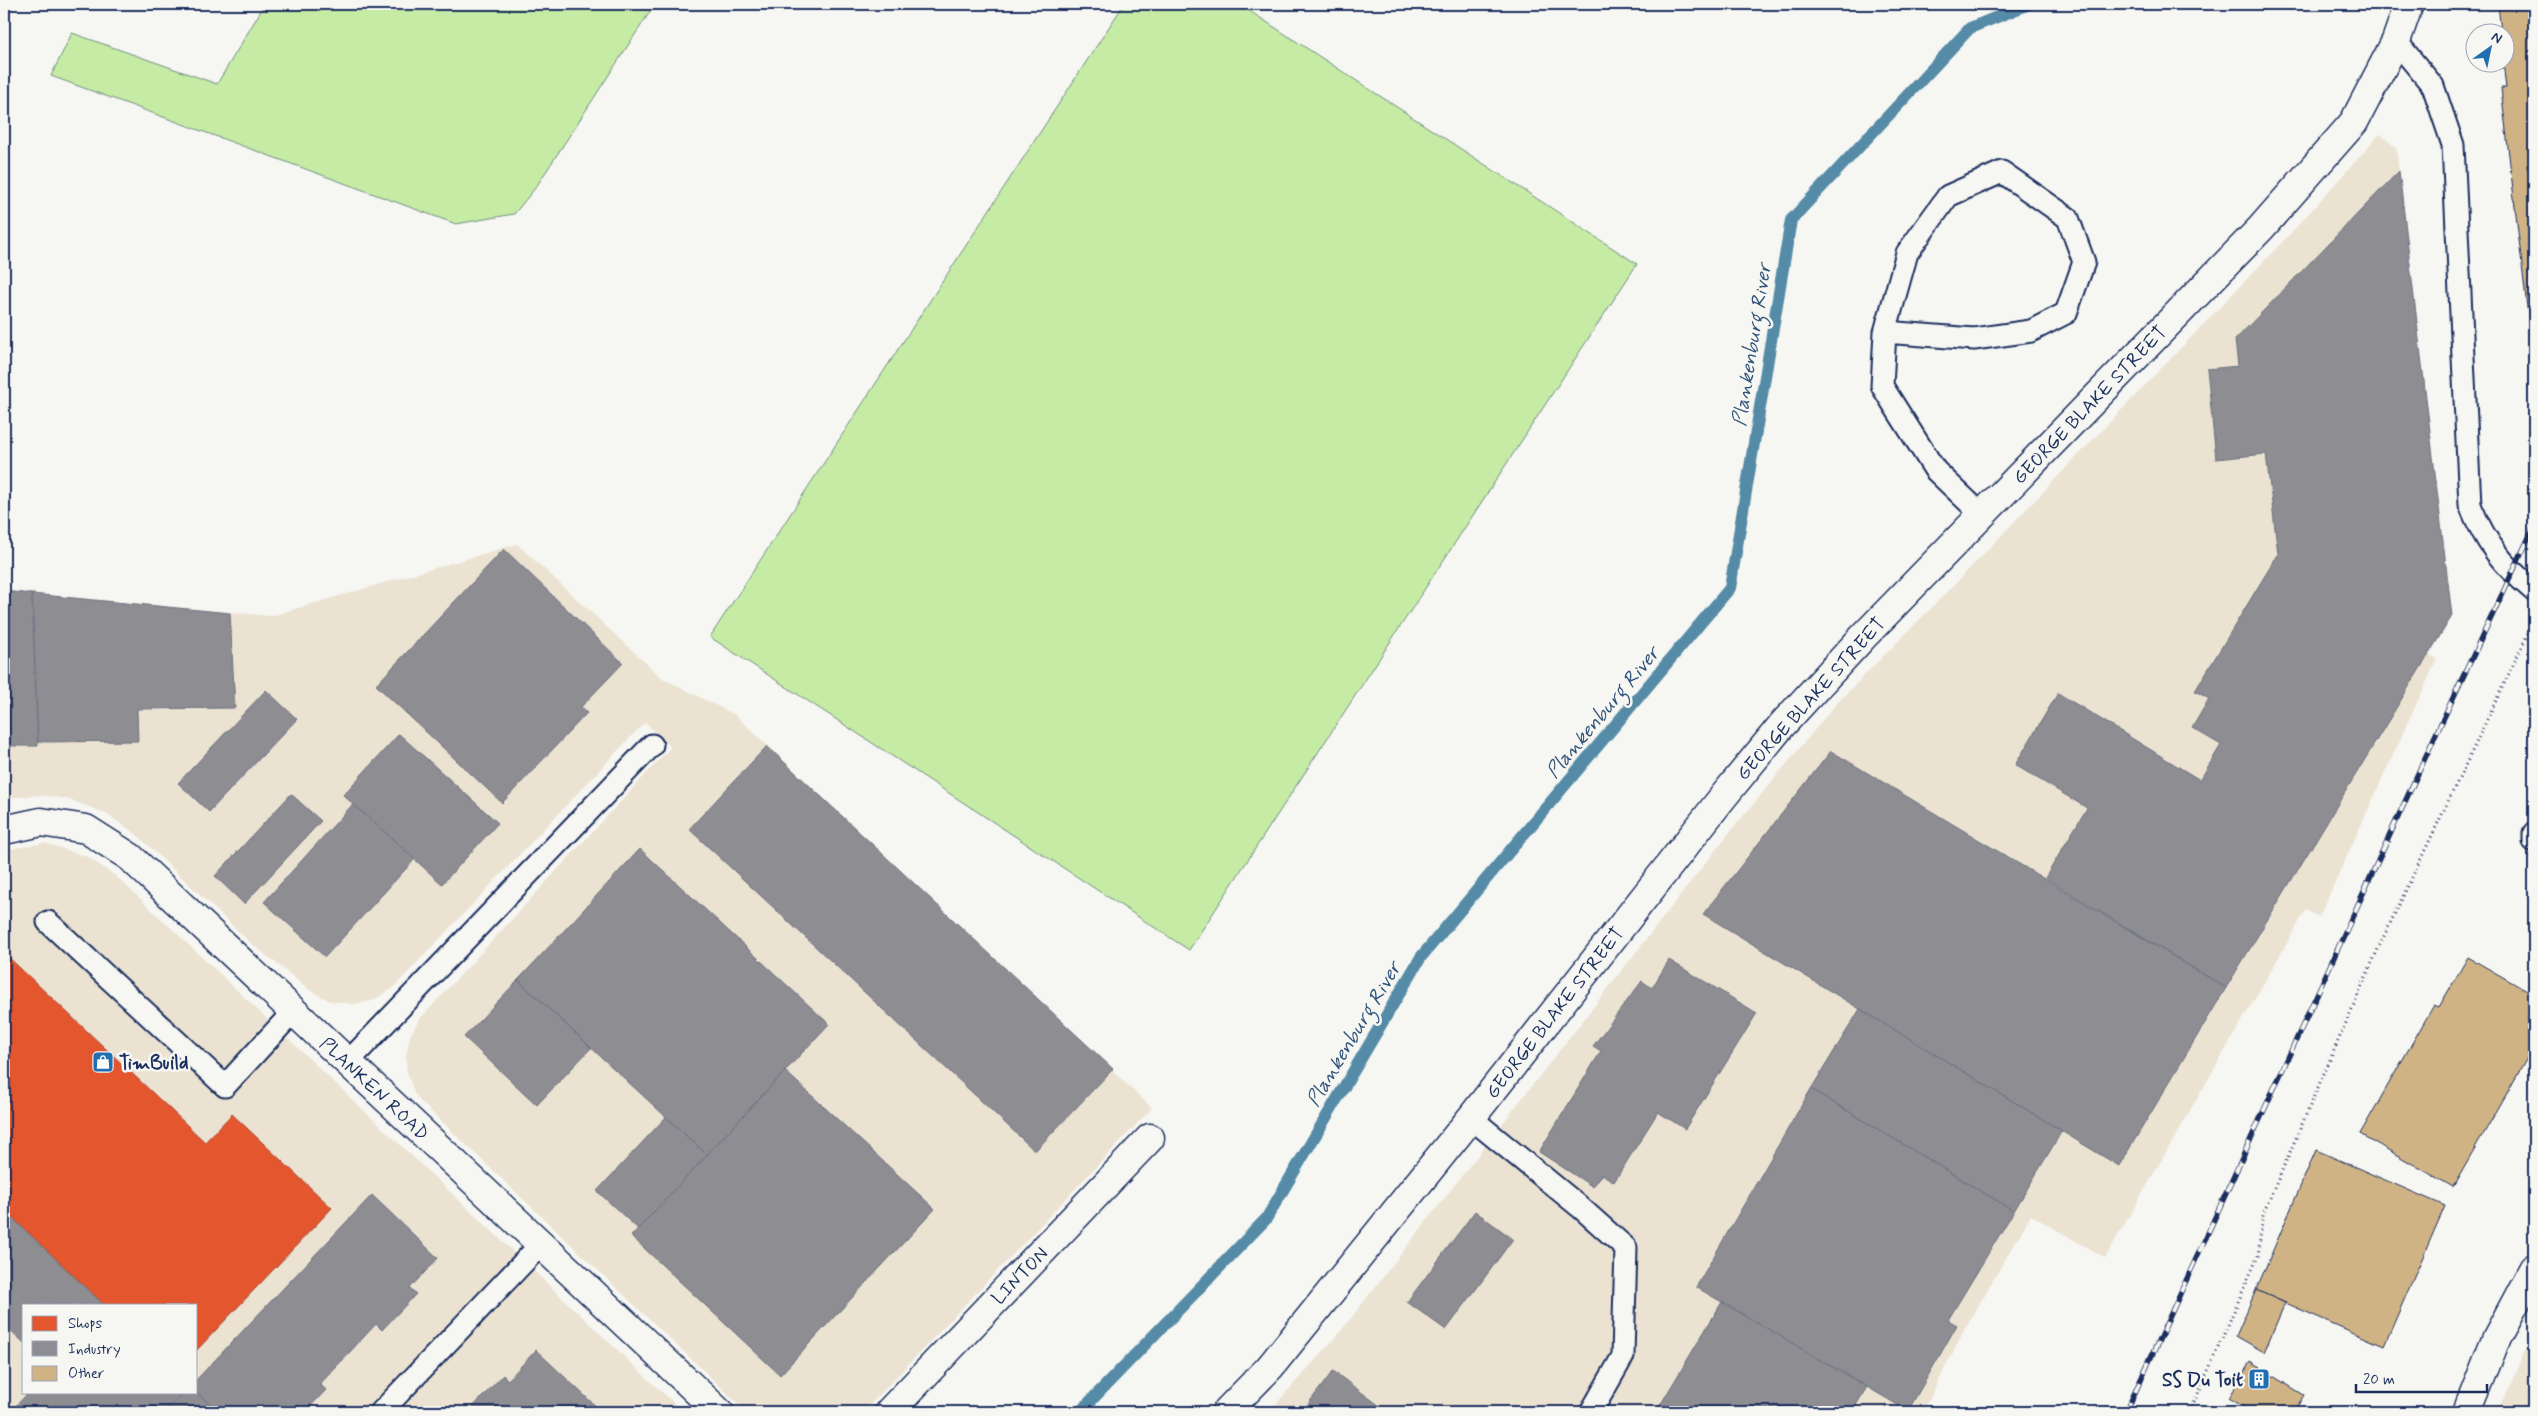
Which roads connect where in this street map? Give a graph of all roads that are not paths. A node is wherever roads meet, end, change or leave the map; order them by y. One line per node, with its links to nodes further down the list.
1 (2409, 4): 2 (street, GEORGE BLAKE STREET)
2 (2396, 41): 4 (street, GEORGE BLAKE STREET); 5 (lane)
3 (1885, 332): 3 (lane); 4 (lane)
4 (1982, 514): 13 (street, GEORGE BLAKE STREET)
5 (2534, 591)
6 (652, 745): 12 (lane)
7 (4, 830): 11 (street, PLANKEN ROAD)
8 (2534, 834): 9 (lane)
9 (2534, 841)
10 (48, 922): 11 (lane)
11 (294, 1012): 12 (street, PLANKEN ROAD)
12 (348, 1062): 15 (street, PLANKEN ROAD)
13 (1471, 1118): 20 (street, GEORGE BLAKE STREET); 21 (lane)
14 (1150, 1138): 19 (street, LINTON)
15 (541, 1244): 17 (lane); 18 (street, PLANKEN ROAD)
16 (2534, 1268): 22 (street)
17 (381, 1412)
18 (719, 1412)
19 (889, 1412)
20 (1226, 1412)
21 (1591, 1412)
22 (2467, 1412)

